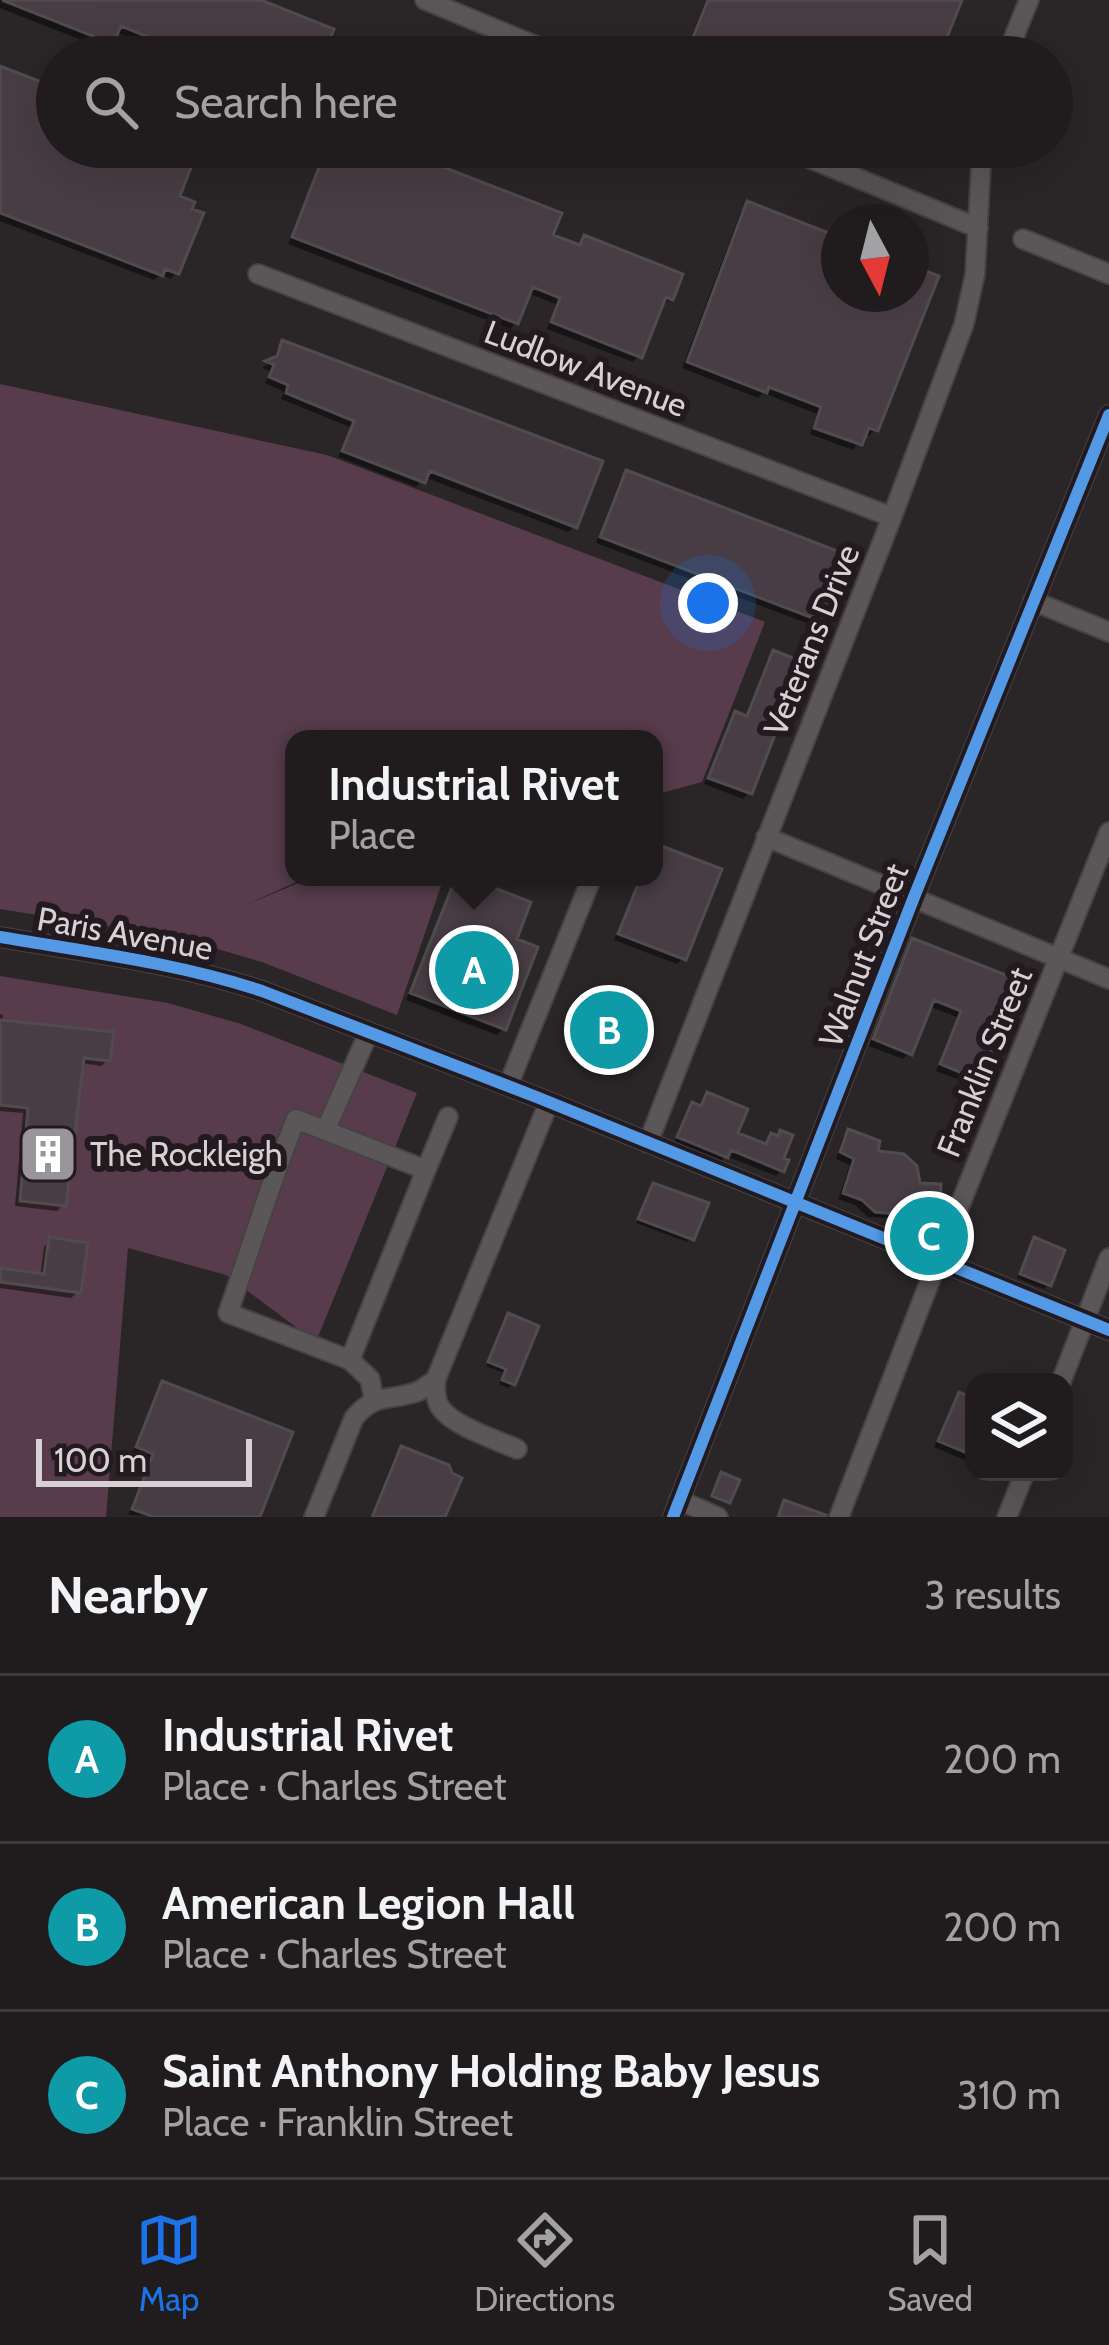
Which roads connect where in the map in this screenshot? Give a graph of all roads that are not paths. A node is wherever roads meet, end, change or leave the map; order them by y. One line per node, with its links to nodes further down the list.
1 (425, 0): 3 (street)
2 (1029, 0): 4 (street)
3 (512, 36)
4 (1014, 36)
5 (833, 168): 7 (street)
6 (981, 168): 7 (street, Veterans Drive)
7 (978, 228): 12 (street, Veterans Drive)
8 (1023, 239): 10 (street)
9 (258, 274): 12 (street, Ludlow Avenue)
10 (1109, 274)
11 (1109, 415): 13 (street, Walnut Street)
12 (892, 517): 16 (street, Veterans Drive)
13 (1033, 601): 14 (street); 18 (street, Walnut Street)
14 (1109, 632)
15 (1109, 832): 20 (street, Franklin Street)
16 (766, 837): 18 (street); 27 (street, Veterans Drive)
17 (588, 886): 23 (street)
18 (914, 897): 20 (street); 29 (street, Walnut Street)
19 (0, 937): 22 (street, Paris Avenue)
20 (1058, 958): 21 (street); 31 (street, Franklin Street)
21 (1109, 979)
22 (369, 1033): 23 (street, Paris Avenue); 26 (street)
23 (508, 1086): 24 (street, Paris Avenue)
24 (549, 1102): 27 (street, Paris Avenue); 36 (street)
25 (448, 1117): 28 (street)
26 (325, 1131): 28 (street); 34 (street)
27 (648, 1143): 29 (street, Paris Avenue)
28 (426, 1170): 34 (street)
29 (797, 1203): 31 (street, Paris Avenue); 40 (street, Walnut Street)
30 (1109, 1258): 32 (street)
31 (938, 1260): 32 (street, Paris Avenue); 43 (street, Franklin Street)
32 (1085, 1321): 33 (street, Paris Avenue); 35 (street)
33 (1109, 1330)
34 (350, 1360): 37 (street)
35 (1064, 1373)
36 (436, 1379): 37 (street); 38 (street)
37 (374, 1400): 41 (street)
38 (517, 1449)
39 (1021, 1481): 44 (street)
40 (676, 1509): 42 (street)
41 (314, 1517)
42 (718, 1517)
43 (839, 1517)
44 (1007, 1517)

